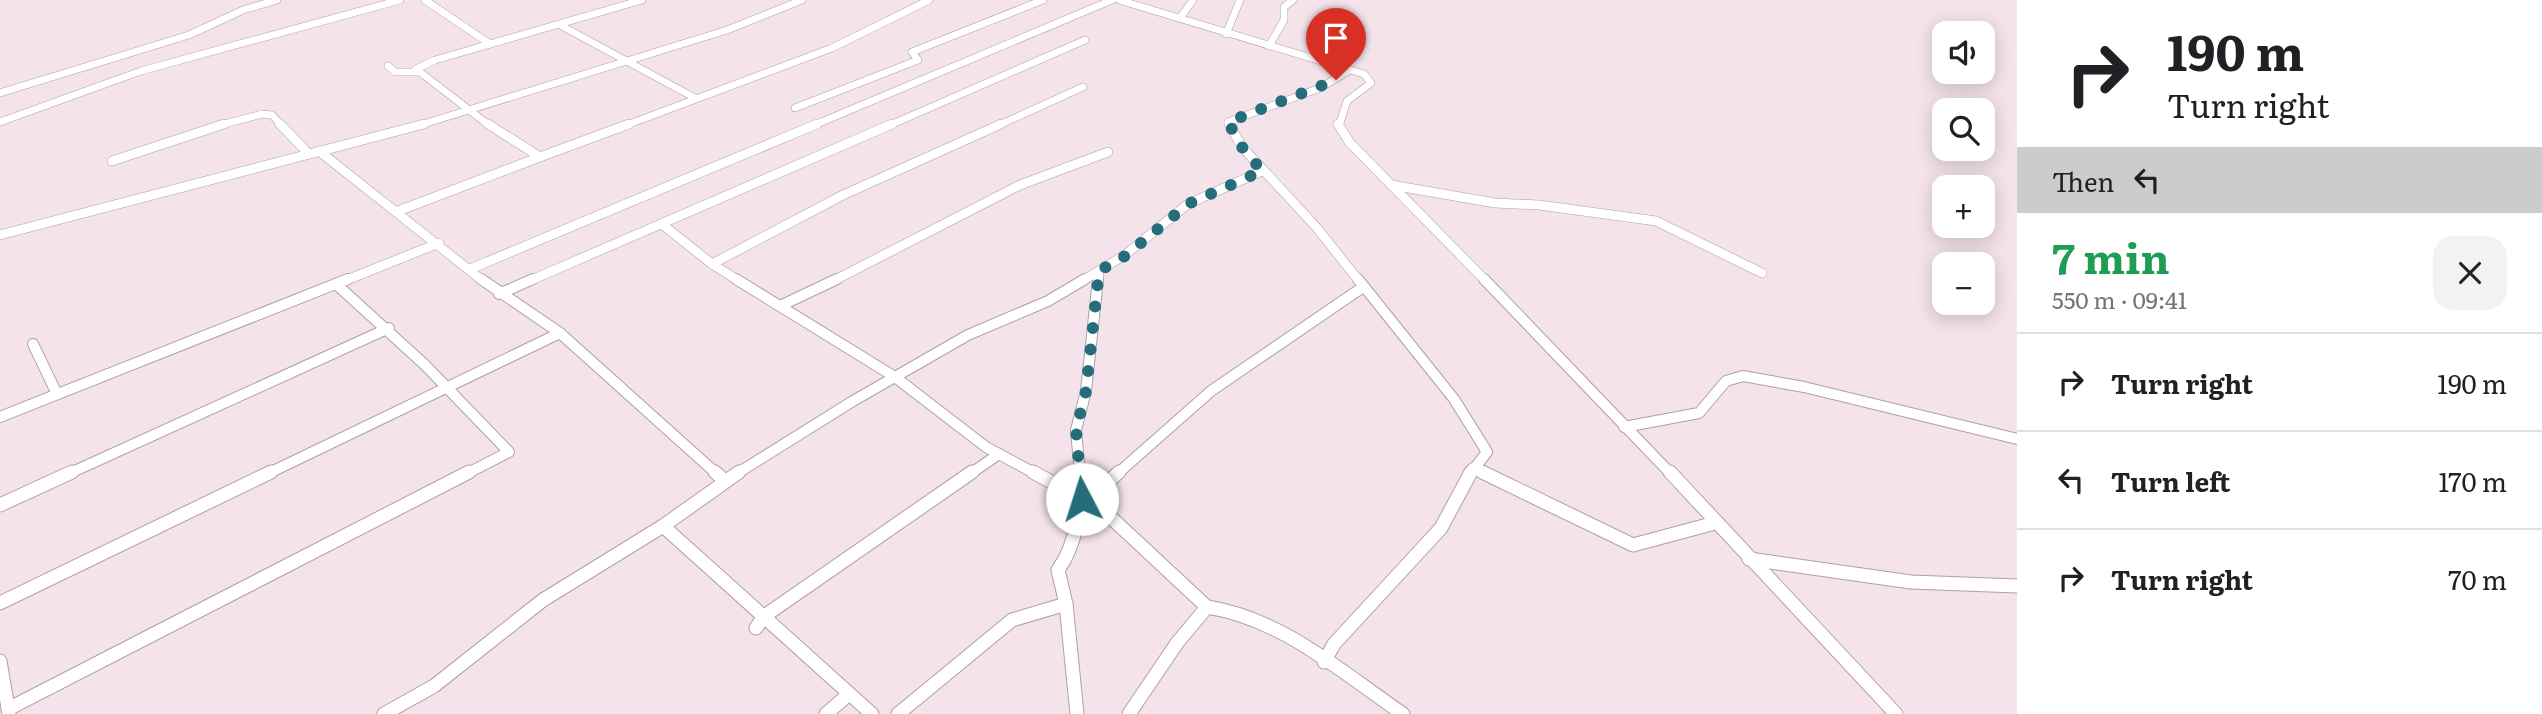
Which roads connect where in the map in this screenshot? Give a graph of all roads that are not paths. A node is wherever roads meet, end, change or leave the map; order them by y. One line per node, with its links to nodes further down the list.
1 (277, 0): 24 (street)
2 (395, 0): 28 (street)
3 (425, 0): 17 (street)
4 (642, 0): 14 (street)
5 (802, 0): 19 (street)
6 (929, 0): 25 (street)
7 (1043, 0): 26 (street)
8 (1112, 0): 41 (street)
9 (1119, 0): 13 (street)
10 (1193, 0): 13 (street)
11 (1240, 0): 15 (street)
12 (1293, 0): 18 (street)
13 (1180, 18): 15 (street)
14 (560, 25): 17 (street); 19 (street)
15 (1226, 34): 18 (street)
16 (1085, 40): 37 (street)
17 (490, 44): 22 (street)
18 (1269, 46): 21 (street)
19 (629, 62): 25 (street); 27 (street)
20 (388, 66): 22 (street)
21 (1348, 71): 34 (street); 35 (street)
22 (418, 72): 27 (street)
23 (1083, 87): 40 (street)
24 (0, 93)
25 (695, 98): 32 (street)
26 (795, 108)
27 (469, 112): 29 (street); 32 (street)
28 (0, 122)
29 (320, 151): 31 (street); 36 (street)
30 (1108, 152): 47 (street)
31 (309, 154): 33 (street); 38 (street)
32 (540, 157): 36 (street)
33 (112, 161)
34 (1262, 171): 42 (street); 45 (street)
35 (1391, 185): 43 (street); 55 (street)
36 (398, 211): 39 (street)
37 (663, 225): 40 (street); 46 (street)
38 (0, 235)
39 (439, 243): 41 (street); 44 (street)
40 (712, 264): 47 (street)
41 (470, 269): 46 (street)
42 (1099, 271): 51 (street); 60 (street)
43 (1762, 272)
44 (336, 284): 48 (street); 53 (street)
45 (1363, 287): 58 (street); 60 (street)
46 (499, 294): 49 (street)
47 (780, 306): 51 (street)
48 (389, 328): 52 (street); 61 (street)
49 (560, 333): 52 (street); 59 (street)
50 (33, 344): 53 (street)
51 (895, 377): 57 (street); 59 (street)
52 (448, 386): 66 (street); 73 (street)
53 (57, 394): 54 (street)
54 (0, 417)
55 (1624, 427): 56 (street); 62 (street)
56 (2017, 439)
57 (999, 454): 60 (street); 69 (street)
58 (1473, 468): 62 (street); 71 (street)
59 (725, 481): 63 (street)
60 (1086, 498): 67 (street); 68 (street)
61 (0, 505)
62 (1715, 523): 64 (street)
63 (663, 526): 69 (street); 74 (street)
64 (1749, 559): 65 (street); 81 (street)
65 (2017, 586)
66 (0, 603)
67 (1066, 604): 77 (street); 78 (street)
68 (1207, 607): 71 (street); 79 (street)
69 (759, 622): 72 (street)
70 (0, 662): 73 (street)
71 (1324, 662): 80 (street)
72 (849, 694): 75 (street); 76 (street)
73 (9, 712)
74 (384, 714)
75 (826, 714)
76 (872, 714)
77 (898, 714)
78 (1077, 714)
79 (1129, 714)
80 (1403, 714)
81 (1896, 714)

